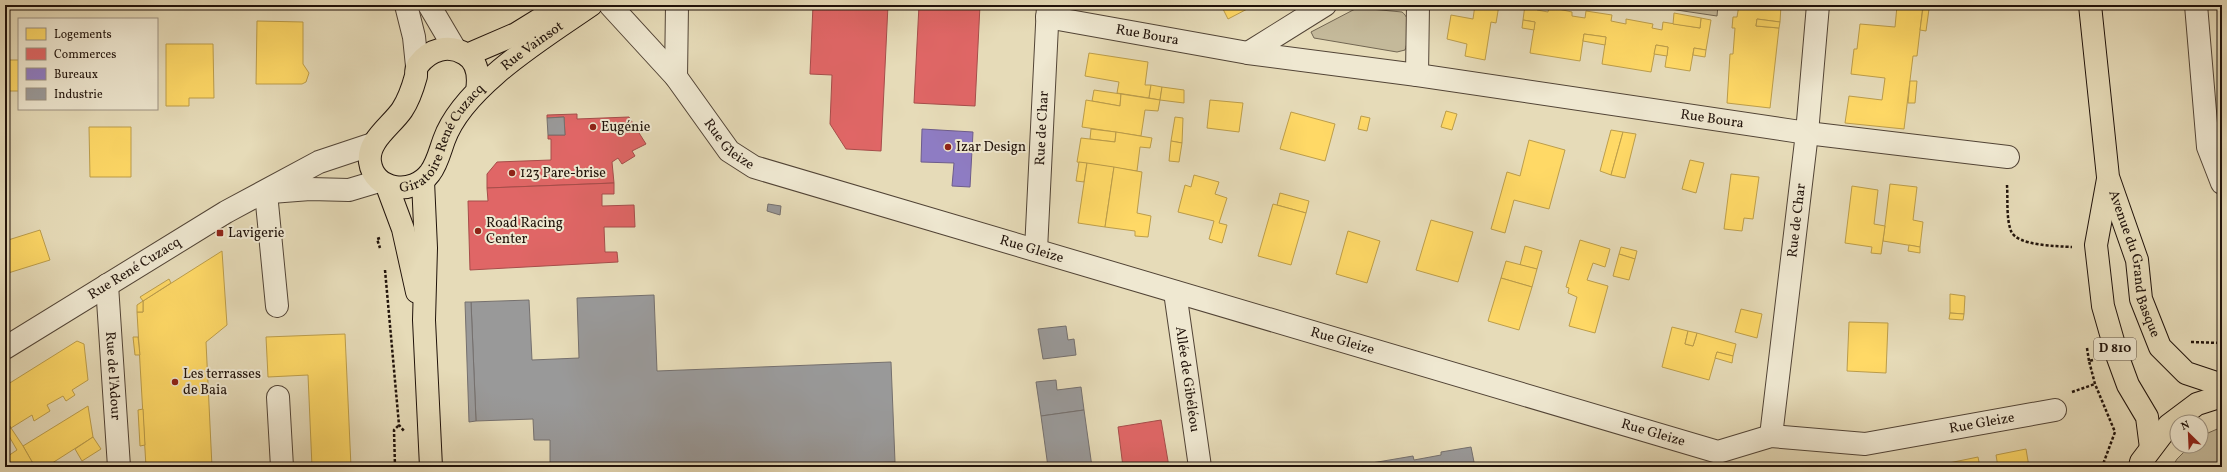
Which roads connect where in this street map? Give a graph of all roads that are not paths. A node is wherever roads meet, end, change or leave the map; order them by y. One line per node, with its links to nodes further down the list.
1 (406, 5): 15 (street)
2 (429, 5): 13 (street)
3 (563, 5): 13 (main road, Rue Vainsot)
4 (591, 5): 18 (main road, Rue Vainsot)
5 (610, 5): 17 (street, Rue Gleize)
6 (677, 5): 17 (street)
7 (1325, 5): 14 (street)
8 (1418, 5): 16 (street)
9 (1818, 5): 19 (street, Rue de Char)
10 (2090, 5): 22 (main road, Avenue du Grand Basque / D 810)
11 (2196, 5): 25 (street)
12 (1048, 11): 14 (street, Rue Boura); 27 (street, Rue de Char)
13 (461, 52): 15 (main road); 18 (main road, Giratoire René Cuzacq)
14 (1248, 53): 16 (street, Rue Boura)
15 (417, 66): 20 (main road)
16 (1416, 75): 19 (street, Rue Boura)
17 (676, 77): 27 (street, Rue Gleize)
18 (477, 92): 23 (main road, Giratoire René Cuzacq)
19 (1807, 133): 21 (street, Rue Boura); 37 (street, Rue de Char)
20 (373, 144): 24 (main road, Giratoire René Cuzacq); 26 (street, Rue René Cuzacq)
21 (2008, 157)
22 (2108, 178): 33 (main road, Avenue du Grand Basque / D 810); 38 (main road, Avenue du Grand Basque / D 810)
23 (423, 181): 24 (main road, Giratoire René Cuzacq); 31 (main road)
24 (383, 183): 26 (street, Rue René Cuzacq); 31 (main road)
25 (2222, 183)
26 (266, 193): 28 (street, Rue René Cuzacq); 30 (street)
27 (1036, 250): 29 (street, Rue Gleize)
28 (107, 284): 32 (street, Rue René Cuzacq); 39 (street, Rue de l'Adour)
29 (1174, 292): 37 (street, Rue Gleize); 42 (street, Allée de Gibéléou)
30 (277, 306)
31 (424, 320): 41 (main road)
32 (5, 348)
33 (2222, 385)
34 (2222, 396): 38 (main road)
35 (278, 397): 40 (street)
36 (2055, 410): 37 (street, Rue Gleize)
37 (1771, 436)
38 (2151, 448): 43 (main road)
39 (119, 467)
40 (282, 467)
41 (431, 467)
42 (1200, 467)
43 (2140, 467)

